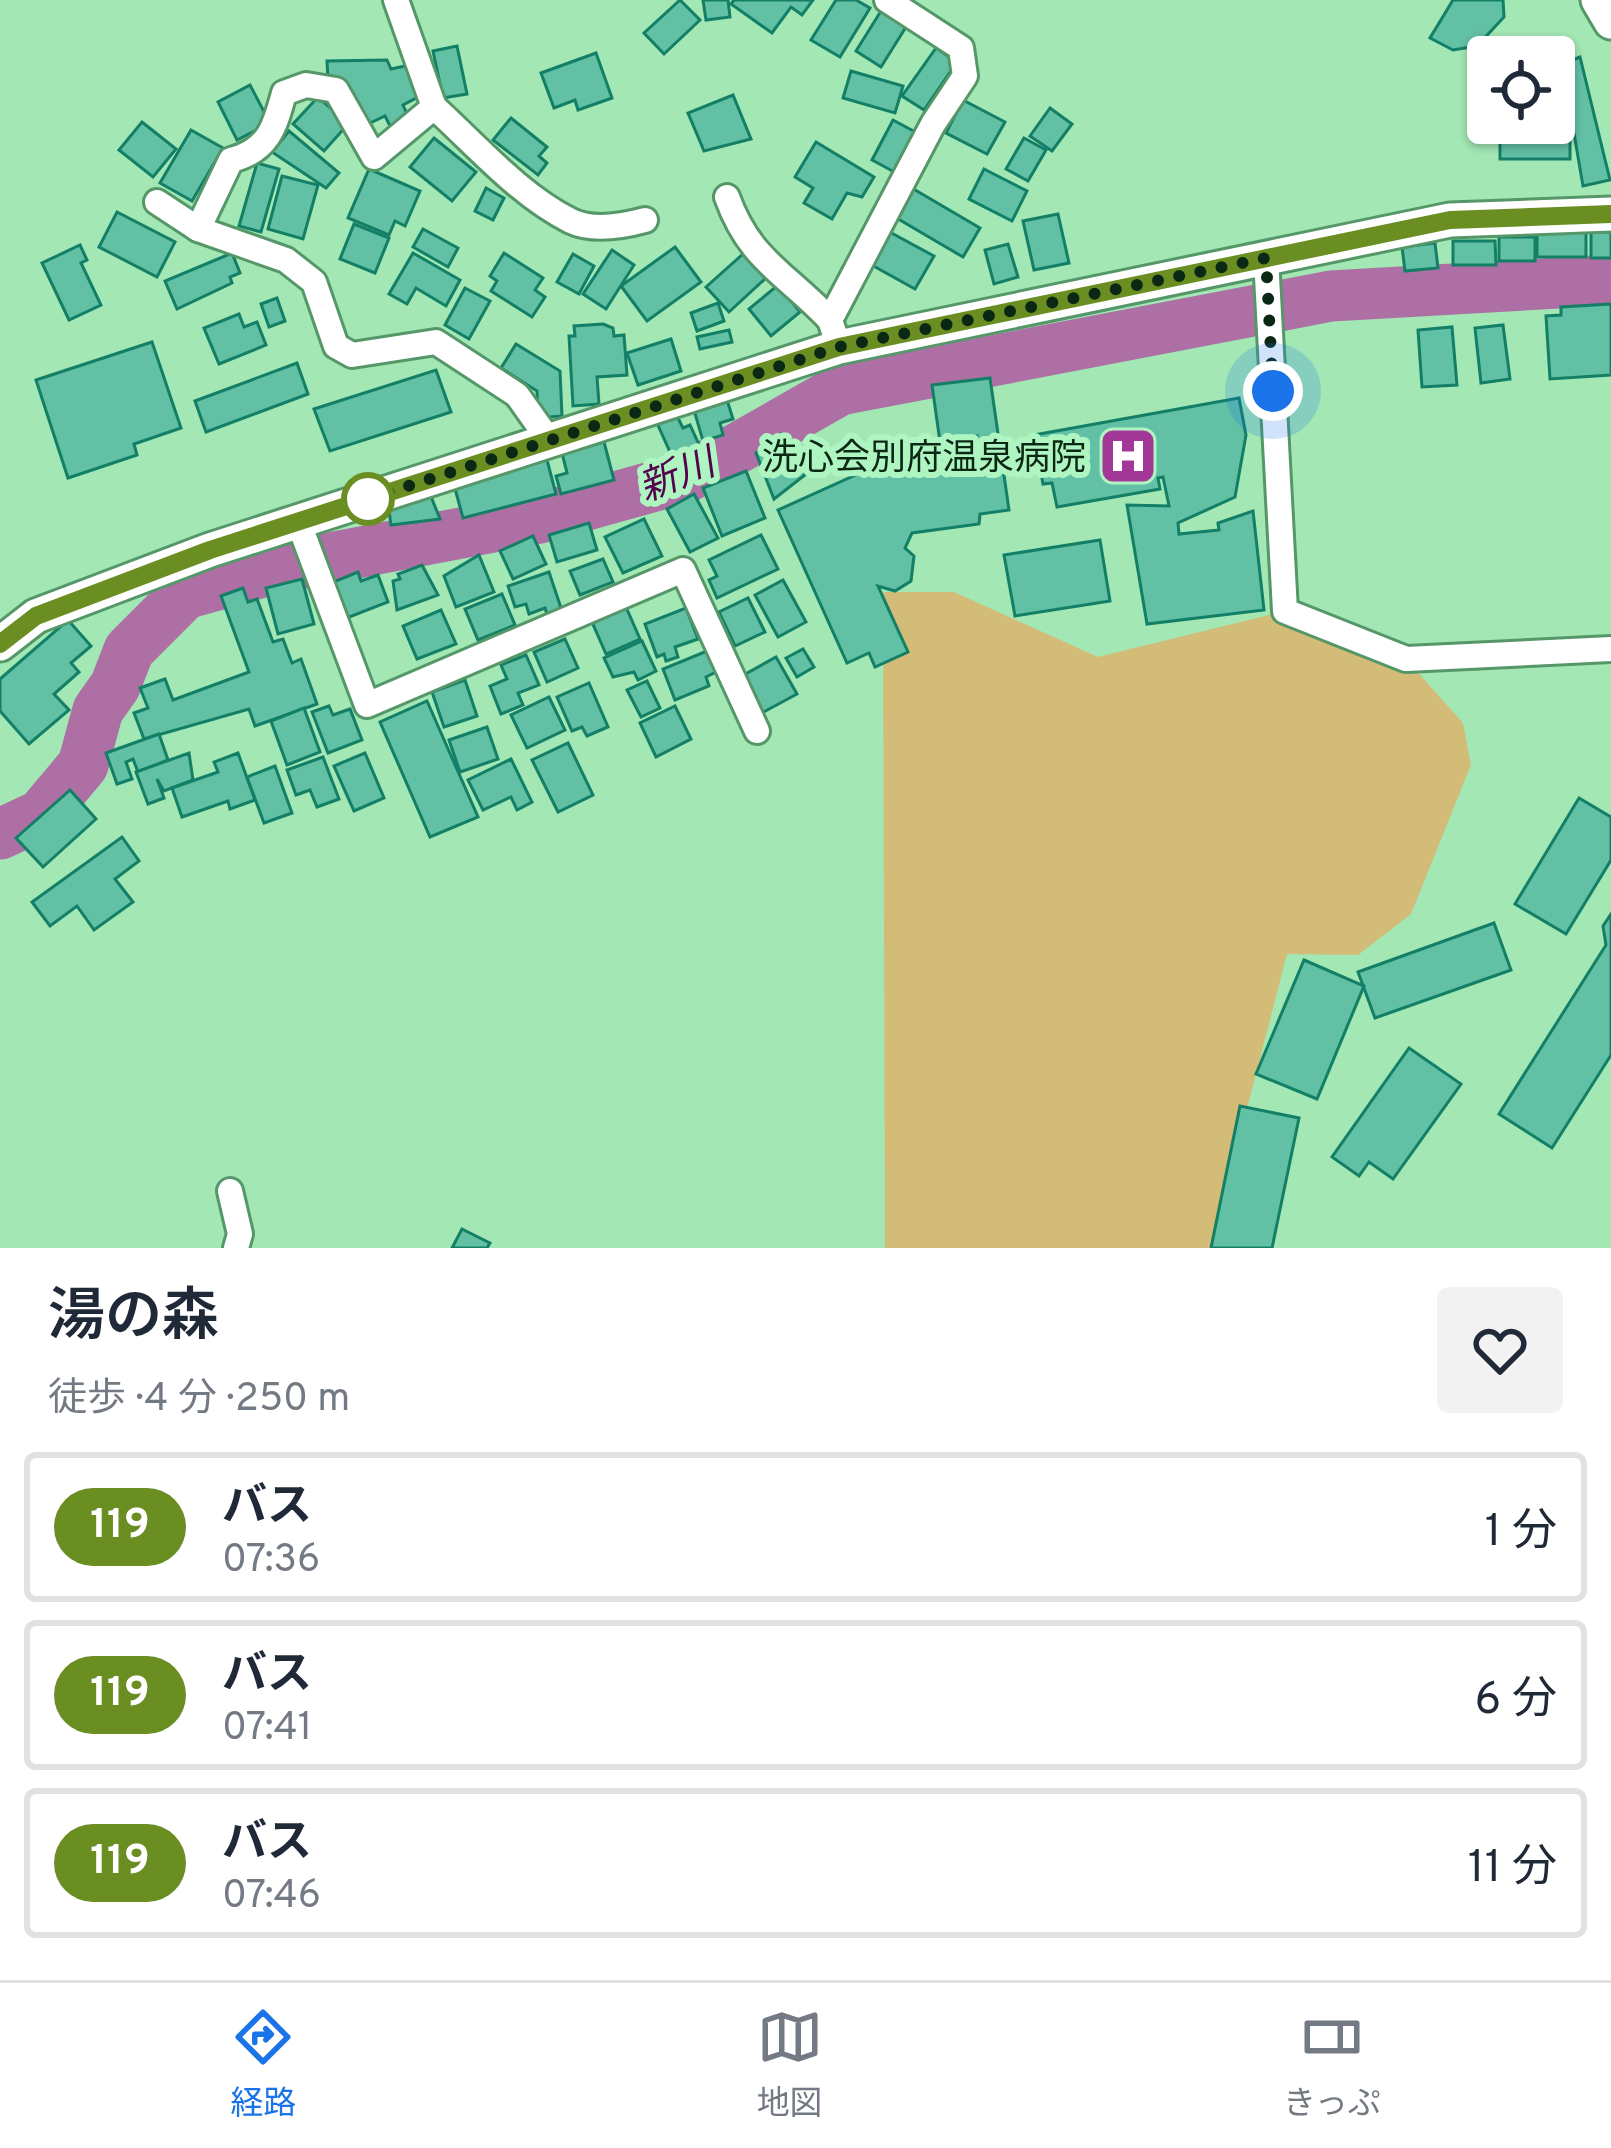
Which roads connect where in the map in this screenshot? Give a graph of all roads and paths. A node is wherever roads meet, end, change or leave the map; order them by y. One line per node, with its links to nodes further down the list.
1 (396, 0): 5 (street)
2 (887, 0): 12 (street)
3 (1598, 0): 4 (main road)
4 (1611, 22)
5 (434, 107): 9 (street); 10 (street)
6 (728, 197): 12 (street)
7 (157, 202): 10 (street)
8 (1611, 214): 11 (main road)
9 (645, 220)
10 (198, 229): 13 (street)
11 (1266, 258): 12 (main road); 16 (street)
12 (835, 333): 13 (main road)
13 (548, 440): 14 (main road)
14 (302, 532): 15 (main road); 17 (street)
15 (0, 644)
16 (1611, 649)
17 (757, 731)
18 (230, 1191): 19 (street)
19 (236, 1248)

